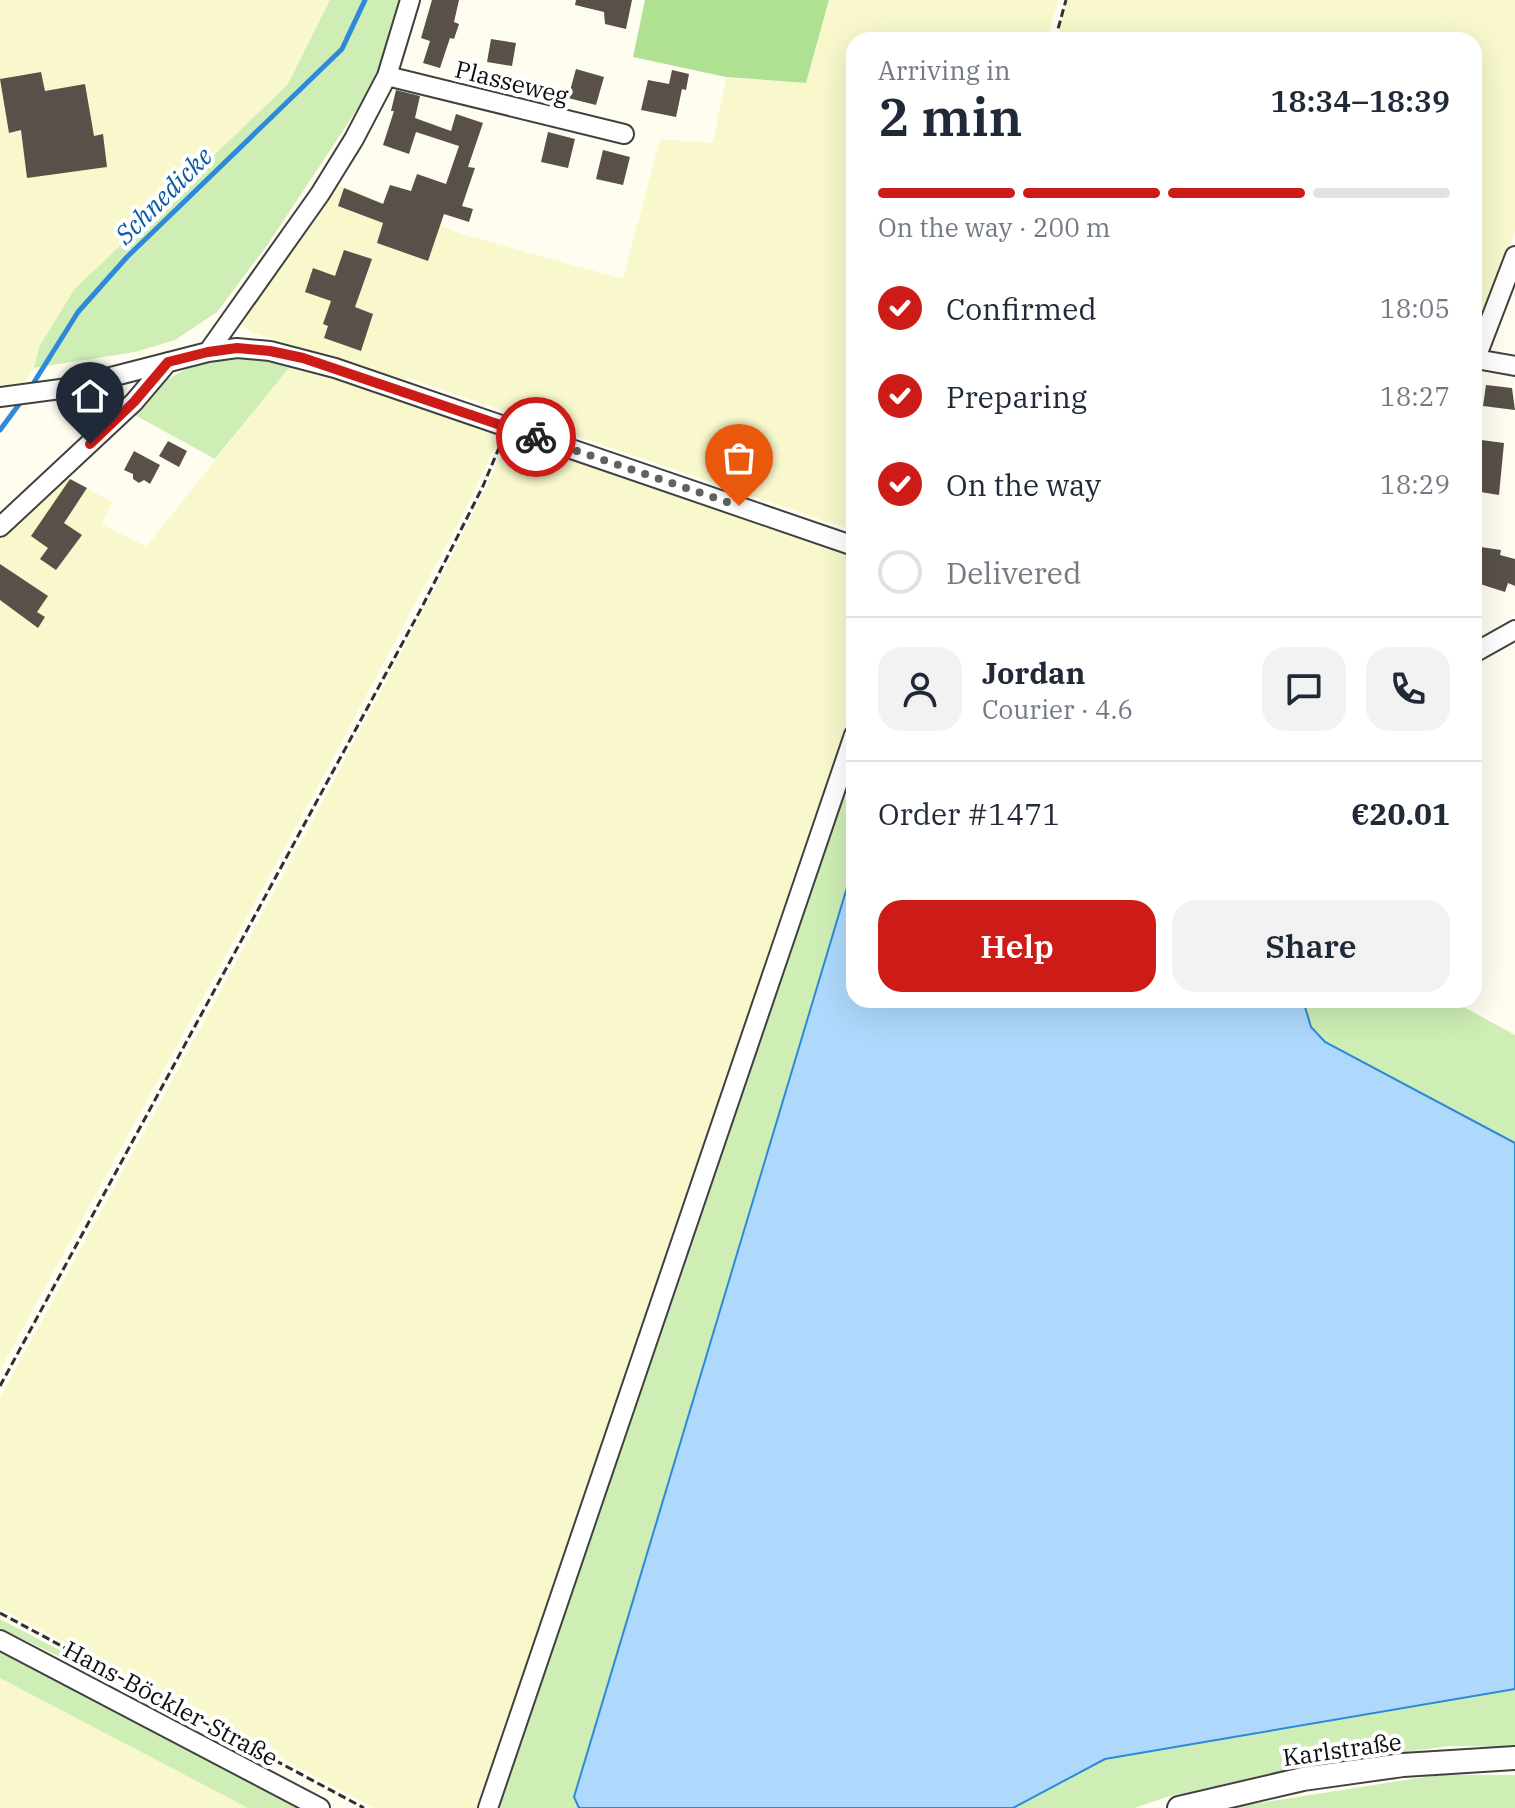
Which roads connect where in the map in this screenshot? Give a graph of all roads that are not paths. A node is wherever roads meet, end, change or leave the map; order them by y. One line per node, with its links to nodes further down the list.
1 (410, 0): 2 (street)
2 (387, 76): 3 (street, Plasseweg); 6 (street)
3 (624, 134)
4 (1515, 256): 5 (street)
5 (1482, 343)
6 (208, 352): 7 (street); 12 (street)
7 (168, 362): 10 (street); 11 (street)
8 (1482, 362): 9 (street)
9 (1515, 366)
10 (4, 397)
11 (0, 527)
12 (846, 543)
13 (1515, 630): 14 (street)
14 (1482, 649)
15 (846, 758): 19 (street)
16 (0, 1640): 18 (street, Hans-Böckler-Straße)
17 (1515, 1758): 20 (street, Karlstraße)
18 (320, 1808)
19 (488, 1808)
20 (1179, 1808)

